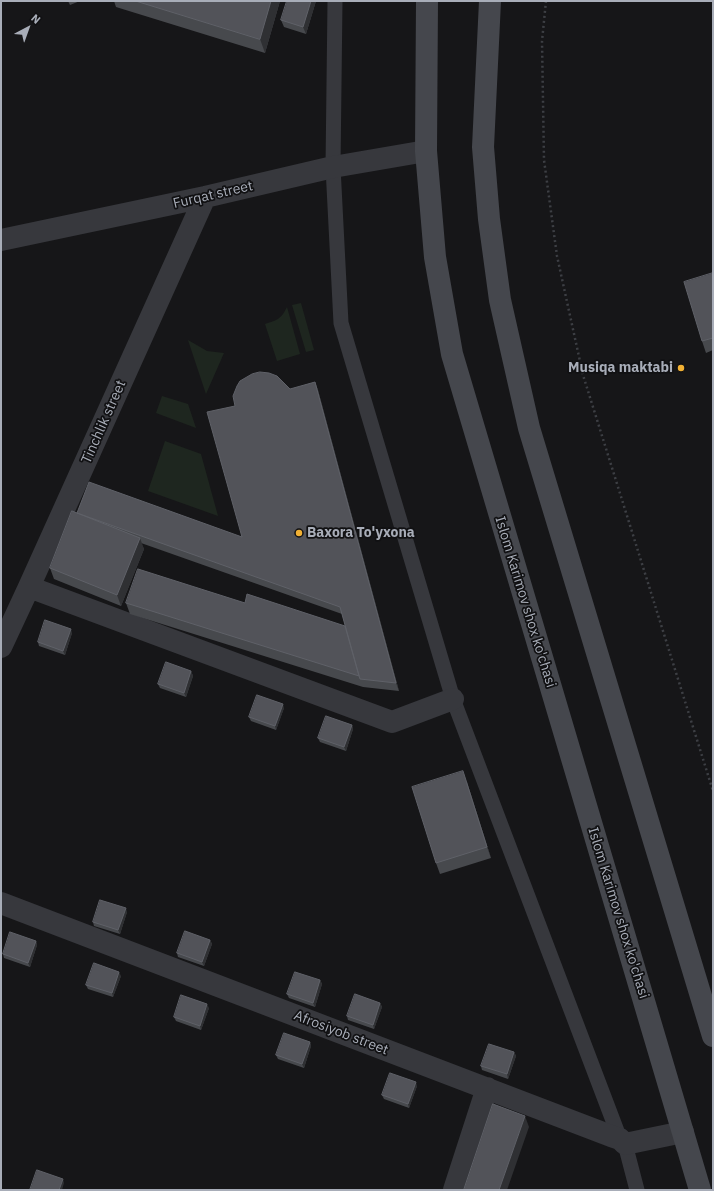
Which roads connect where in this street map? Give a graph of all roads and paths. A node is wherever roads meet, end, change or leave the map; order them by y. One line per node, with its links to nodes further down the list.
1 (336, 1): 6 (lane)
2 (427, 1): 5 (main road, Islom Karimov shox ko'chasi)
3 (490, 1): 14 (main road)
4 (546, 1): 12 (path)
5 (426, 151): 6 (street, Furqat street); 16 (main road, Islom Karimov shox ko'chasi)
6 (333, 167): 7 (street, Furqat street); 11 (lane)
7 (206, 197): 8 (street, Furqat street); 9 (street, Tinchlik street)
8 (1, 240)
9 (29, 587): 10 (street, Tinchlik street); 11 (street)
10 (1, 647)
11 (453, 699): 17 (lane)
12 (713, 792)
13 (1, 903): 15 (street, Afrosiyob street)
14 (713, 1036)
15 (487, 1088): 17 (street, Afrosiyob street); 18 (street)
16 (683, 1132): 17 (street); 20 (main road, Islom Karimov shox ko'chasi)
17 (622, 1142): 19 (lane)
18 (454, 1190)
19 (637, 1190)
20 (700, 1190)

